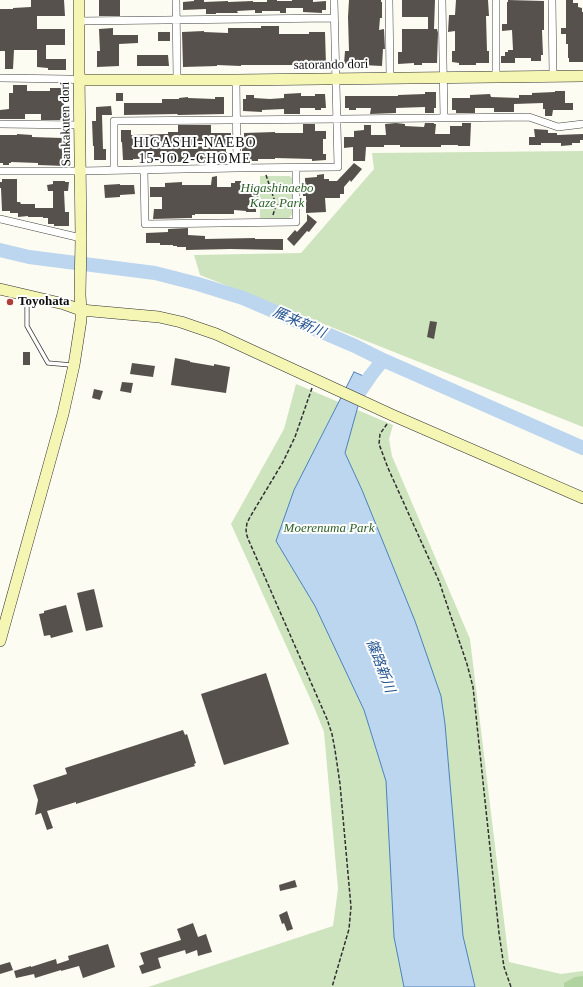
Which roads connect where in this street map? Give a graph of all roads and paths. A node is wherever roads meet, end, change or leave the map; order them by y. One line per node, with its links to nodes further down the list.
1 (79, 0): 10 (street, Sankakuten dori)
2 (176, 0): 9 (street)
3 (334, 0): 8 (street)
4 (389, 0): 17 (street)
5 (442, 0): 13 (street)
6 (496, 0): 14 (street)
7 (552, 0): 11 (street)
8 (334, 18): 9 (street); 16 (street)
9 (177, 20): 10 (street); 18 (street)
10 (79, 21): 19 (street, Sankakuten dori)
11 (553, 76): 12 (street, satorando dori); 14 (street, satorando dori)
12 (583, 76)
13 (443, 77): 14 (street, satorando dori); 17 (street, satorando dori); 21 (street)
14 (496, 77)
15 (0, 78): 19 (street)
16 (335, 78): 17 (street, satorando dori); 20 (street, satorando dori); 23 (street)
17 (390, 78)
18 (177, 79): 19 (street, satorando dori); 20 (street, satorando dori)
19 (79, 80): 26 (street, Sankakuten dori)
20 (236, 80): 22 (street)
21 (444, 118): 23 (street); 25 (street)
22 (236, 120): 23 (street); 27 (street); 29 (street)
23 (336, 120): 28 (street)
24 (0, 124): 26 (street)
25 (583, 124)
26 (80, 125): 32 (street, Sankakuten dori)
27 (237, 168): 28 (street); 30 (street)
28 (296, 168): 30 (street)
29 (114, 170): 30 (street); 32 (street)
30 (144, 170)
31 (0, 171): 32 (street)
32 (80, 171): 38 (street, Sankakuten dori)
33 (266, 175): 35 (path)
34 (292, 202): 35 (path)
35 (276, 205): 37 (path)
36 (0, 219): 38 (street)
37 (272, 219)
38 (81, 243): 41 (street, Sankakuten dori)
39 (0, 289): 40 (street)
40 (27, 296): 41 (street); 42 (lane)
41 (82, 310): 42 (street); 43 (street)
42 (74, 365): 46 (street)
43 (316, 385): 44 (street); 47 (path)
44 (390, 414): 45 (street); 48 (path)
45 (583, 498)
46 (0, 641)
47 (332, 987)
48 (511, 987)

